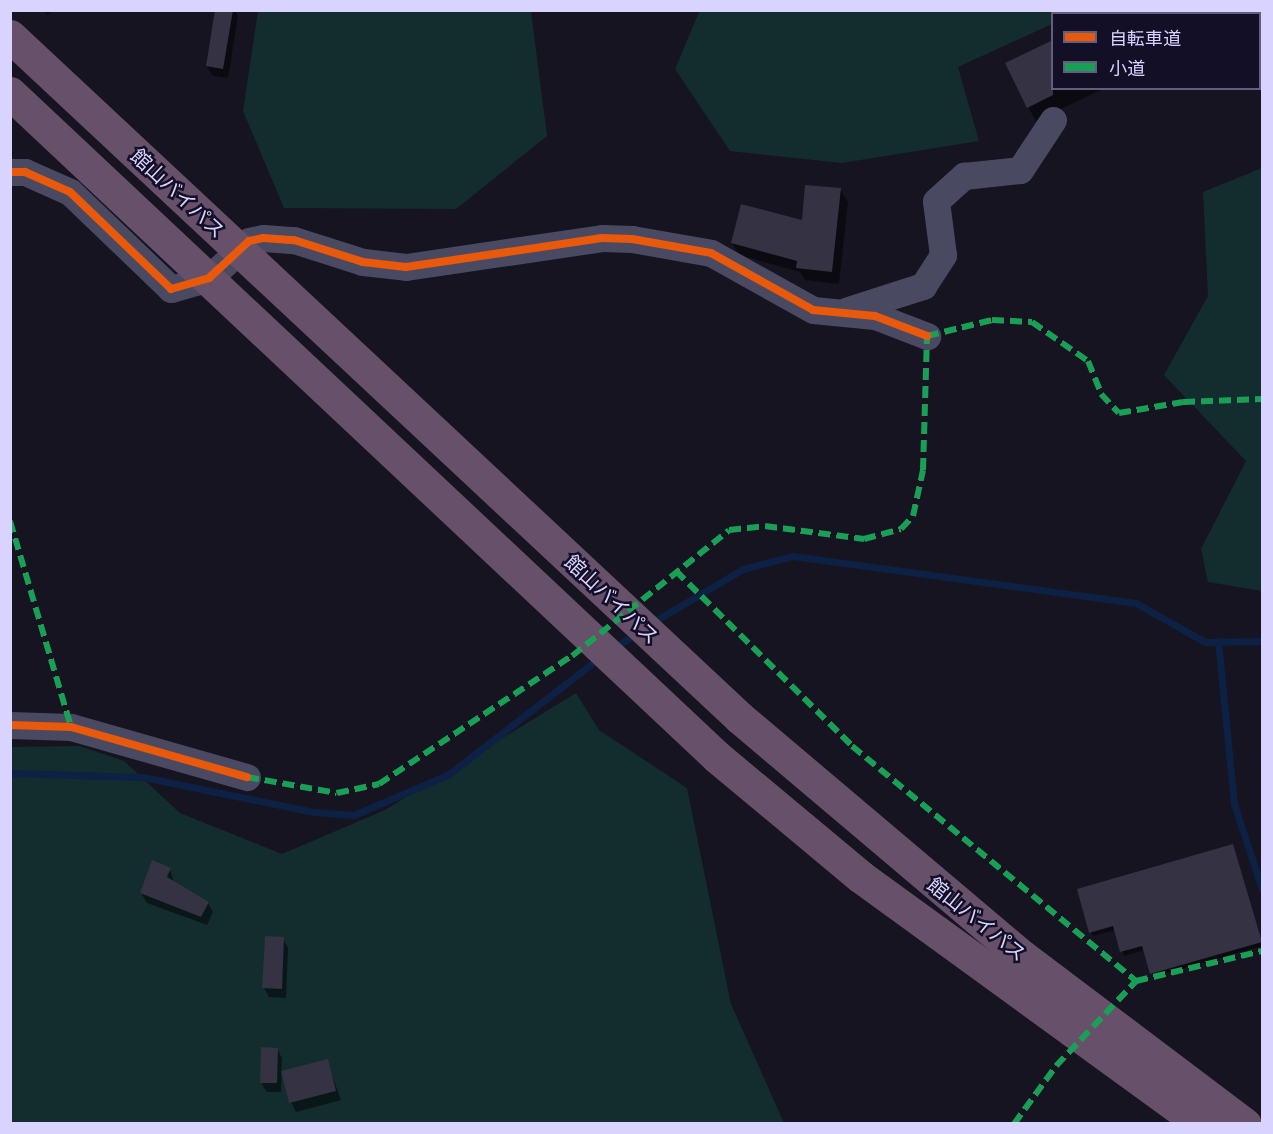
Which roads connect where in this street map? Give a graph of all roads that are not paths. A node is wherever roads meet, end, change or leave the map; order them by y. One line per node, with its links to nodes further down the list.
1 (10, 36): 5 (highway, 館山バイパス)
2 (10, 93): 6 (highway, 館山バイパス)
3 (1053, 120): 7 (street)
4 (10, 172): 6 (street)
5 (239, 249): 6 (street); 7 (street); 12 (highway, 館山バイパス)
6 (209, 278): 11 (highway, 館山バイパス)
7 (838, 314): 8 (street)
8 (927, 336)
9 (10, 724): 10 (street)
10 (247, 777)
11 (1201, 1124)
12 (1245, 1124)

